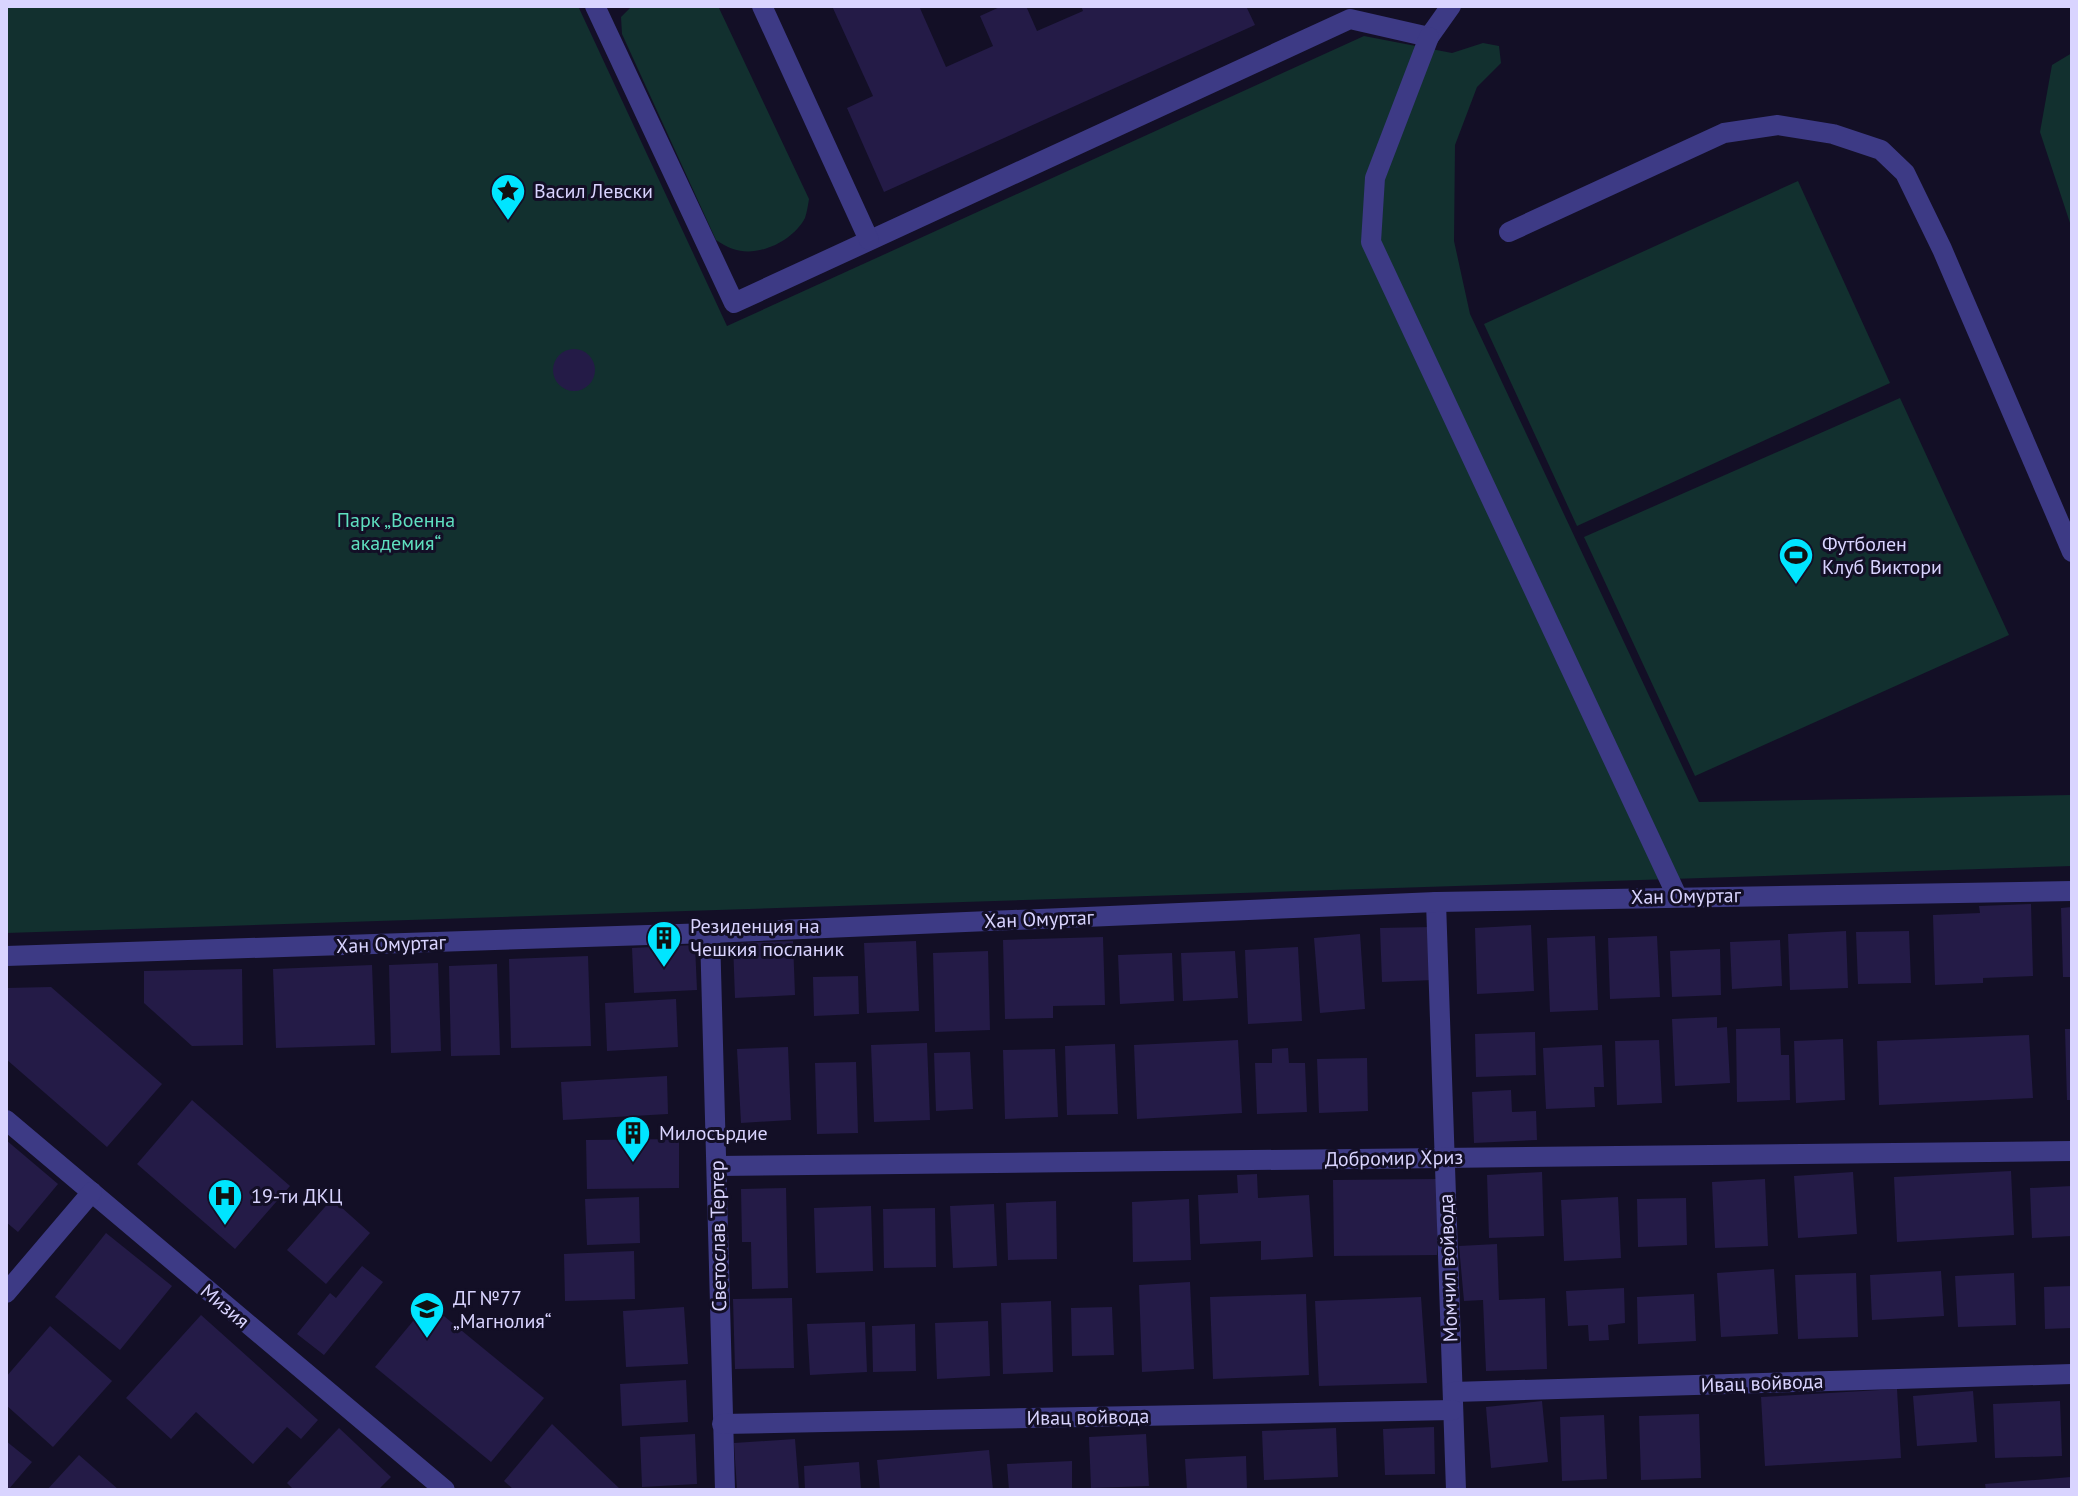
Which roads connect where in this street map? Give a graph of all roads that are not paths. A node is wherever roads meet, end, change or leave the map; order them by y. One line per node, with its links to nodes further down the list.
1 (595, 6): 7 (street)
2 (762, 6): 7 (street)
3 (1451, 6): 5 (street)
4 (1347, 12): 5 (street); 7 (street)
5 (1429, 37): 10 (street)
6 (1509, 232): 8 (street)
7 (869, 240)
8 (2072, 552)
9 (2072, 891): 10 (street, Хан Омуртаг)
10 (1677, 896): 11 (street, Хан Омуртаг)
11 (1436, 902): 12 (street, Хан Омуртаг); 16 (street, Момчил войвода)
12 (710, 933): 13 (street, Хан Омуртаг); 17 (street, Светослав Тертер)
13 (6, 956)
14 (6, 1120): 18 (street, Мизия)
15 (2072, 1151): 16 (street, Добромир Хриз)
16 (1445, 1158): 17 (street, Добромир Хриз); 21 (street, Момчил войвода)
17 (717, 1166): 22 (street, Светослав Тертер)
18 (92, 1192): 19 (street); 23 (street, Мизия)
19 (6, 1293)
20 (2072, 1374): 21 (street, Ивац войвода)
21 (1453, 1401): 22 (street, Ивац войвода); 25 (street, Момчил войвода)
22 (722, 1424): 24 (street, Светослав Тертер)
23 (445, 1490)
24 (725, 1490)
25 (1456, 1490)

